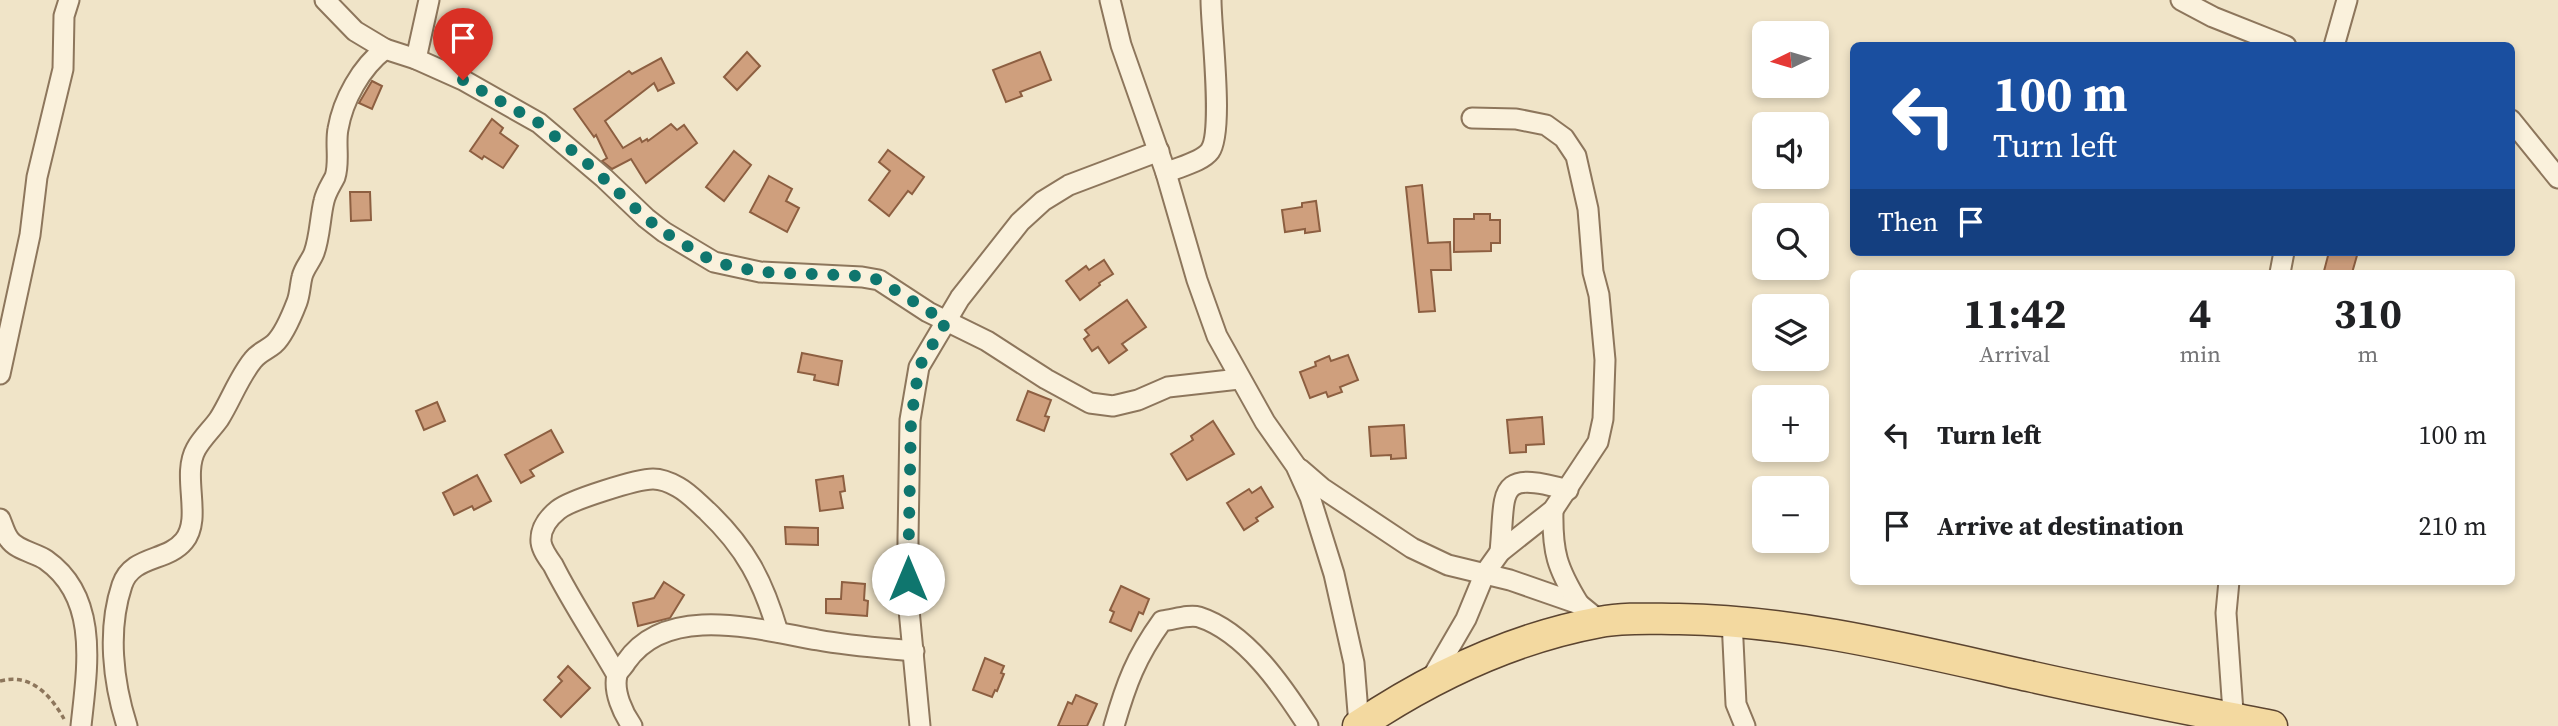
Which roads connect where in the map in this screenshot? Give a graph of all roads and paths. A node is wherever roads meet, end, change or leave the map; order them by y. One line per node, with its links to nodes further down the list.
1 (69, 0): 18 (street)
2 (325, 0): 10 (street)
3 (429, 0): 11 (street)
4 (1110, 0): 14 (street)
5 (1211, 0): 15 (street)
6 (2181, 0): 8 (street)
7 (2347, 0): 9 (street)
8 (2276, 42)
9 (2335, 42)
10 (386, 49): 11 (street); 38 (street)
11 (416, 59): 17 (street)
12 (1472, 118): 21 (street)
13 (2515, 125): 16 (street)
14 (1159, 151): 15 (street); 17 (street)
15 (1166, 173): 19 (street)
16 (2558, 178)
17 (946, 322): 19 (street); 31 (street)
18 (0, 373)
19 (1239, 379): 20 (street)
20 (1296, 466): 26 (street); 43 (street)
21 (1568, 490): 22 (street); 25 (street)
22 (1553, 510): 25 (street); 28 (street)
23 (0, 520): 24 (street)
24 (5, 542): 37 (street)
25 (1500, 552): 26 (street)
26 (1485, 573): 28 (street); 34 (street)
27 (2229, 585): 35 (street)
28 (1590, 613): 29 (main road); 34 (main road)
29 (1732, 620): 35 (main road); 44 (street)
30 (778, 632): 31 (street); 32 (street); 32 (street)
31 (914, 651): 40 (street)
32 (617, 675): 39 (street)
33 (0, 681): 36 (path)
34 (1430, 682): 43 (main road)
35 (2234, 722): 45 (main road)
36 (68, 726)
37 (81, 726)
38 (127, 726)
39 (632, 726)
40 (920, 726)
41 (1114, 726): 42 (street)
42 (1308, 726)
43 (1359, 726)
44 (1745, 726)
45 (2272, 726)

